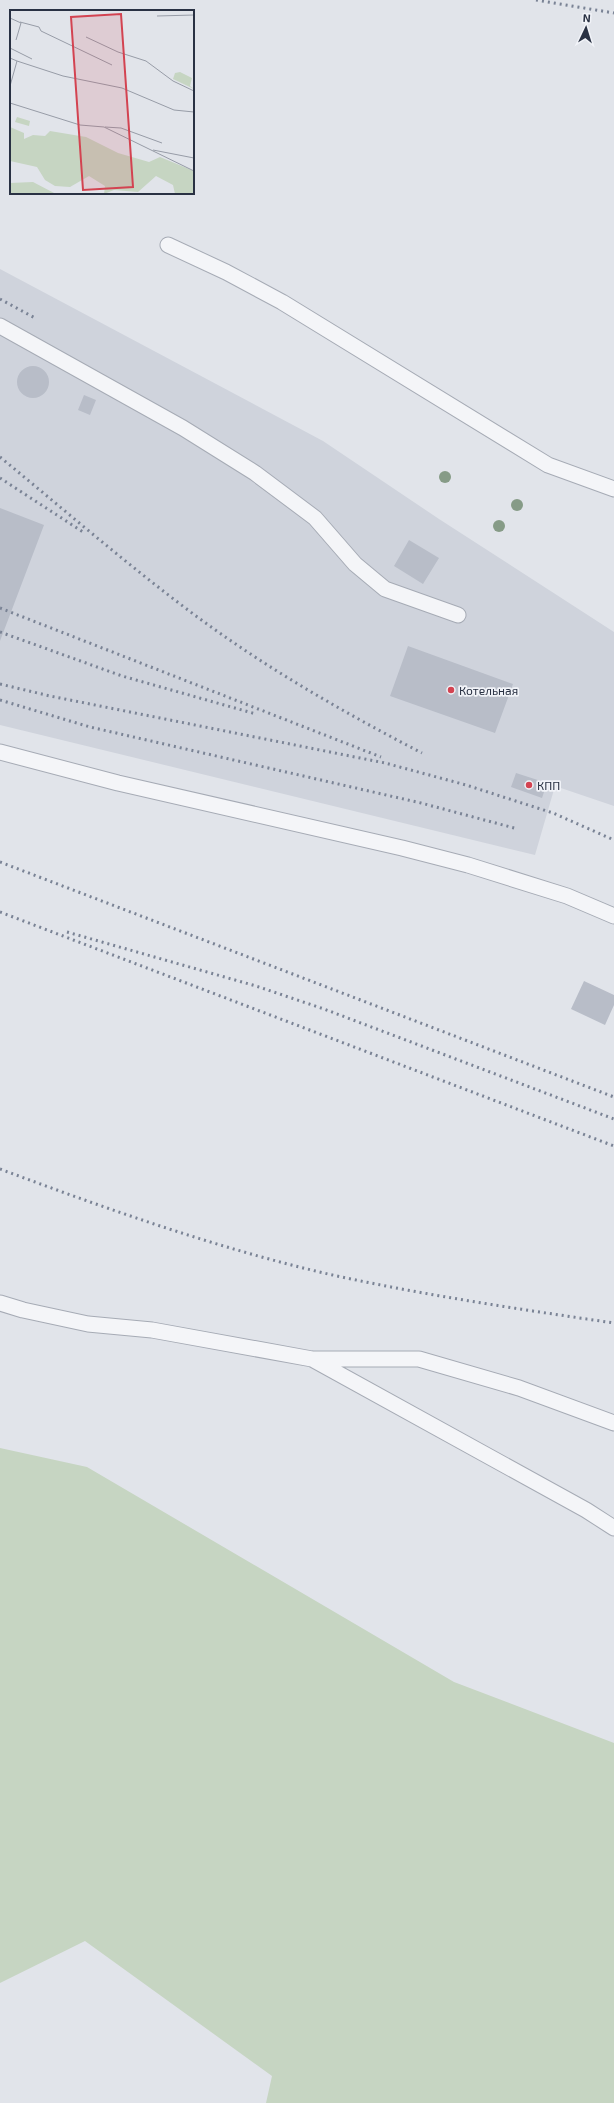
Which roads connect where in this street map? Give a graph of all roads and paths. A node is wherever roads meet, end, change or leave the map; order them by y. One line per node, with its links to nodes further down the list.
1 (168, 245): 3 (lane)
2 (0, 326): 4 (lane)
3 (614, 489)
4 (458, 614)
5 (0, 752): 6 (lane)
6 (614, 916)
7 (0, 1302): 8 (lane)
8 (312, 1359): 9 (lane); 10 (lane)
9 (614, 1423)
10 (614, 1528)

